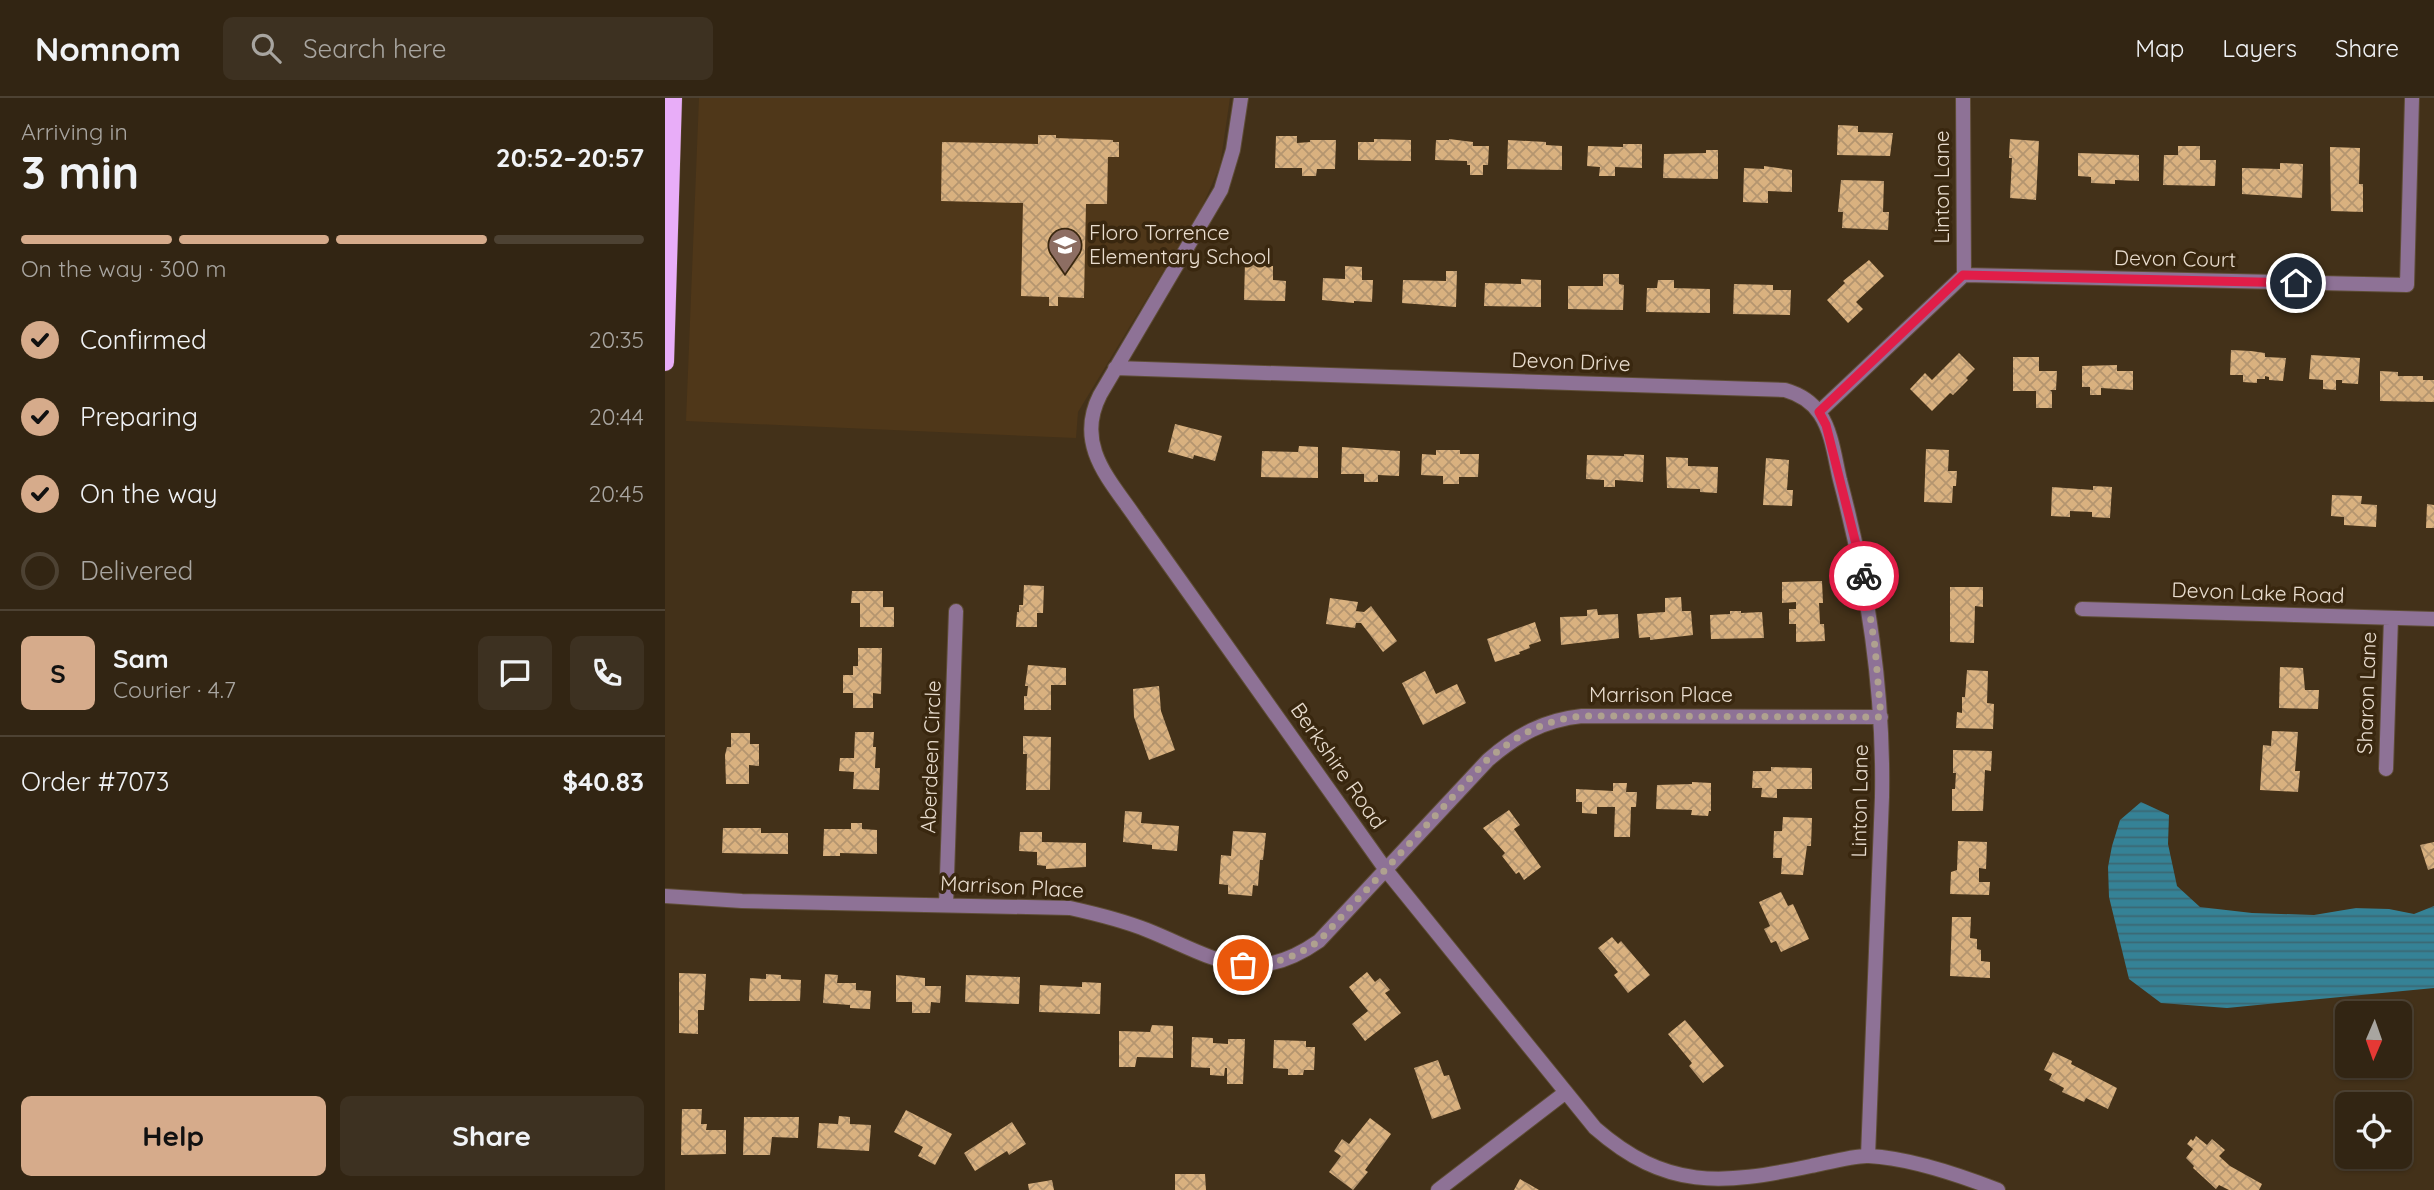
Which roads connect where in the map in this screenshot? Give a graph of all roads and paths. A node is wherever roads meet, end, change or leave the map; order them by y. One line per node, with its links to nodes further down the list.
1 (673, 98): 6 (main road)
2 (1241, 98): 8 (street, Berkshire Road)
3 (1963, 98): 5 (street, Linton Lane)
4 (2412, 98): 5 (street, Devon Court)
5 (1963, 275): 9 (street)
6 (665, 342): 7 (main road)
7 (665, 362)
8 (1115, 368): 9 (street, Devon Drive); 16 (street, Berkshire Road)
9 (1819, 412): 14 (street, Linton Lane)
10 (2082, 609): 12 (street, Devon Lake Road)
11 (956, 611): 18 (street, Aberdeen Circle)
12 (2391, 618): 13 (street, Devon Lake Road); 15 (street, Sharon Lane)
13 (2434, 620)
14 (1881, 717): 16 (street, Marrison Place); 20 (street, Linton Lane)
15 (2386, 769)
16 (1386, 870): 18 (street, Marrison Place); 19 (street, Berkshire Road)
17 (665, 896): 18 (street, Marrison Place)
18 (946, 905)
19 (1566, 1092): 20 (street, Berkshire Road); 21 (street)
20 (1868, 1156): 22 (street, Berkshire Road)
21 (1438, 1190)
22 (1998, 1190)

